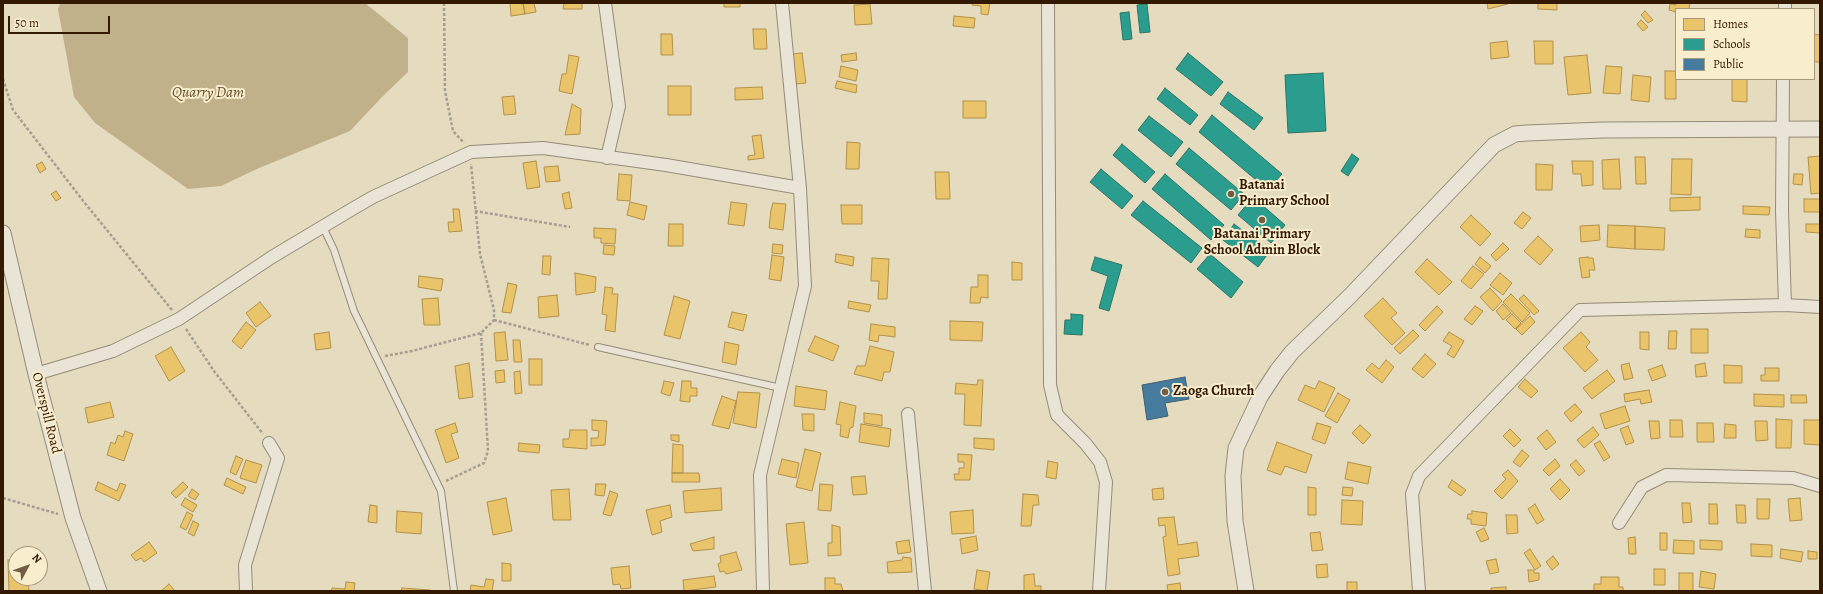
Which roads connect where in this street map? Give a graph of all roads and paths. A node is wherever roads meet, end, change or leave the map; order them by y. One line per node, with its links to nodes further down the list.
1 (444, 3): 9 (path)
2 (605, 3): 10 (street)
3 (782, 3): 11 (street)
4 (1048, 3): 37 (street)
5 (3, 79): 18 (path)
6 (1783, 80): 7 (street)
7 (1782, 129): 8 (street); 16 (street); 38 (street)
8 (1820, 129)
9 (471, 152): 10 (street); 12 (path); 13 (street)
10 (607, 158): 11 (street)
11 (800, 188): 24 (street)
12 (475, 211): 14 (path); 19 (path)
13 (323, 227): 18 (street); 22 (lane)
14 (570, 227)
15 (3, 233): 23 (street, Overspill Road)
16 (1785, 305): 17 (street); 39 (street)
17 (1820, 307)
18 (179, 319): 23 (street); 26 (path)
19 (494, 320): 20 (path); 21 (path)
20 (481, 333): 22 (path); 27 (path)
21 (598, 347): 24 (lane)
22 (377, 357): 27 (lane)
23 (36, 374): 30 (street, Overspill Road)
24 (781, 388): 35 (street)
25 (908, 414): 36 (street)
26 (269, 443): 33 (street)
27 (438, 483): 34 (lane)
28 (1820, 486): 31 (street)
29 (3, 498): 30 (path)
30 (73, 518): 32 (street, Overspill Road)
31 (1619, 523)
32 (99, 591)
33 (246, 591)
34 (454, 591)
35 (763, 591)
36 (925, 591)
37 (1099, 591)
38 (1246, 591)
39 (1419, 591)

